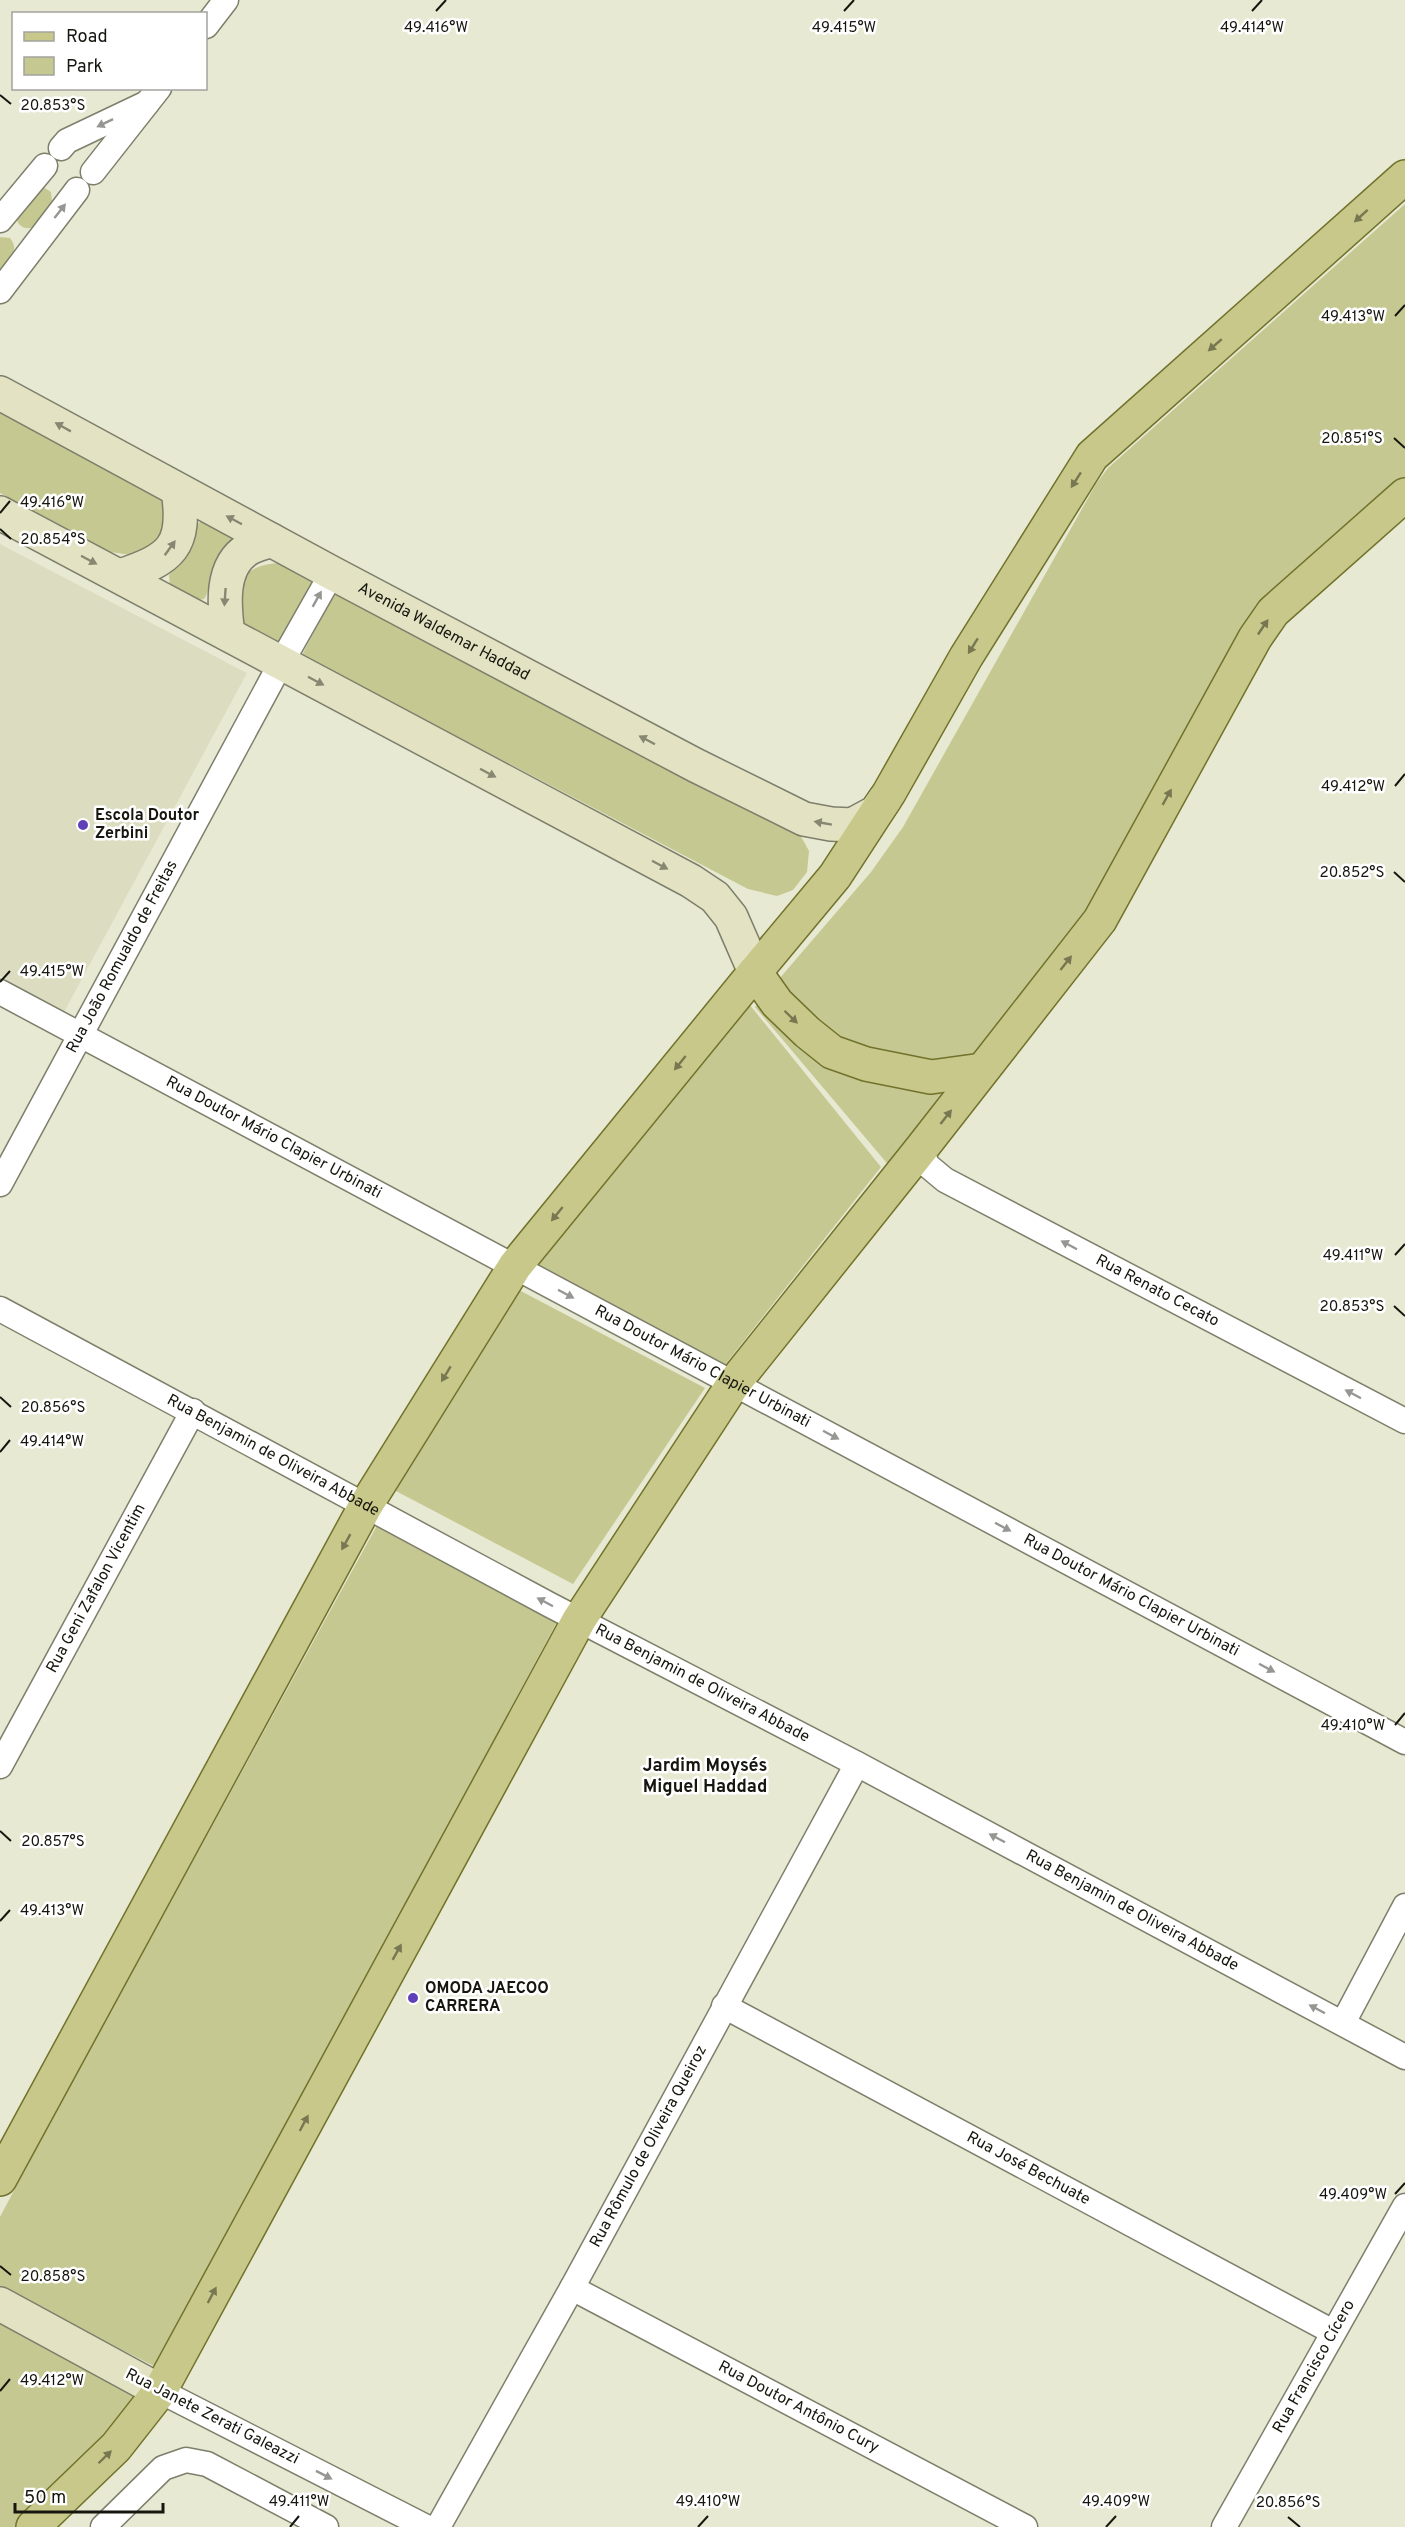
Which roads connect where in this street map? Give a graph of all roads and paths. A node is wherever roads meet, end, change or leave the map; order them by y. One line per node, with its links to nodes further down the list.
1 (226, 0): 2 (street)
2 (207, 25)
3 (155, 94): 3 (street, one-way to 3)
4 (45, 166): 7 (street)
5 (1405, 177): 19 (main road, one-way to 19)
6 (77, 190): 8 (street, one-way to 6)
7 (0, 221): 8 (street)
8 (33, 246): 9 (street)
9 (0, 291)
10 (0, 393): 11 (main road, Avenida Waldemar Haddad, one-way to 10)
11 (178, 490): 14 (main road, Avenida Waldemar Haddad, one-way to 11); 16 (main road, one-way to 11)
12 (1405, 495): 23 (main road, one-way to 12)
13 (0, 513): 16 (main road, one-way to 16)
14 (271, 540): 15 (main road, Avenida Waldemar Haddad); 17 (main road, one-way to 17)
15 (332, 573): 18 (street, Rua João Romualdo de Freitas, one-way to 15); 19 (main road, Avenida Waldemar Haddad, one-way to 15)
16 (120, 576): 17 (main road)
17 (228, 634): 18 (main road)
18 (281, 663): 20 (main road, one-way to 20); 22 (street, Rua João Romualdo de Freitas)
19 (889, 793): 20 (main road)
20 (754, 972): 23 (main road, one-way to 23); 26 (main road, one-way to 26)
21 (0, 992): 22 (street, Rua Doutor Mário Clapier Urbinati)
22 (81, 1036): 25 (street, Rua João Romualdo de Freitas); 26 (street, Rua Doutor Mário Clapier Urbinati)
23 (982, 1070): 24 (main road, one-way to 23)
24 (921, 1149): 28 (main road); 30 (street, Rua Renato Cecato, one-way to 24)
25 (0, 1184)
26 (515, 1266): 28 (street, Rua Doutor Mário Clapier Urbinati, one-way to 28); 31 (main road, one-way to 31)
27 (0, 1309): 29 (street, Rua Benjamin de Oliveira Abbade)
28 (734, 1383): 32 (main road); 33 (street, Rua Doutor Mário Clapier Urbinati, one-way to 33)
29 (193, 1411): 31 (street, Rua Benjamin de Oliveira Abbade); 35 (street, Rua Geni Zafalon Vicentim)
30 (1405, 1421)
31 (366, 1505): 32 (street, Rua Benjamin de Oliveira Abbade, one-way to 31); 40 (main road, one-way to 40)
32 (579, 1620): 34 (street, Rua Benjamin de Oliveira Abbade); 45 (main road, one-way to 32)
33 (1405, 1742)
34 (857, 1764): 37 (street, Rua Rômulo de Oliveira Queiroz); 38 (street, Rua Benjamin de Oliveira Abbade, one-way to 34)
35 (0, 1766)
36 (1405, 1906): 38 (street)
37 (724, 2006): 42 (street, Rua Rômulo de Oliveira Queiroz); 44 (street, Rua José Bechuate)
38 (1343, 2023): 39 (street, Rua Benjamin de Oliveira Abbade)
39 (1405, 2057)
40 (0, 2179)
41 (1405, 2206): 44 (street, Rua Francisco Cícero)
42 (572, 2288): 50 (street, Rua Rômulo de Oliveira Queiroz); 51 (street, Rua Doutor Antônio Cury)
43 (0, 2304): 45 (main road, Rua Janete Zerati Galeazzi)
44 (1333, 2332): 52 (street, Rua Francisco Cícero)
45 (160, 2391): 46 (main road, one-way to 45); 49 (street, Rua Janete Zerati Galeazzi, one-way to 49)
46 (33, 2527)
47 (103, 2527): 48 (street)
48 (326, 2527)
49 (426, 2527)
50 (438, 2527)
51 (1025, 2527)
52 (1224, 2527)

